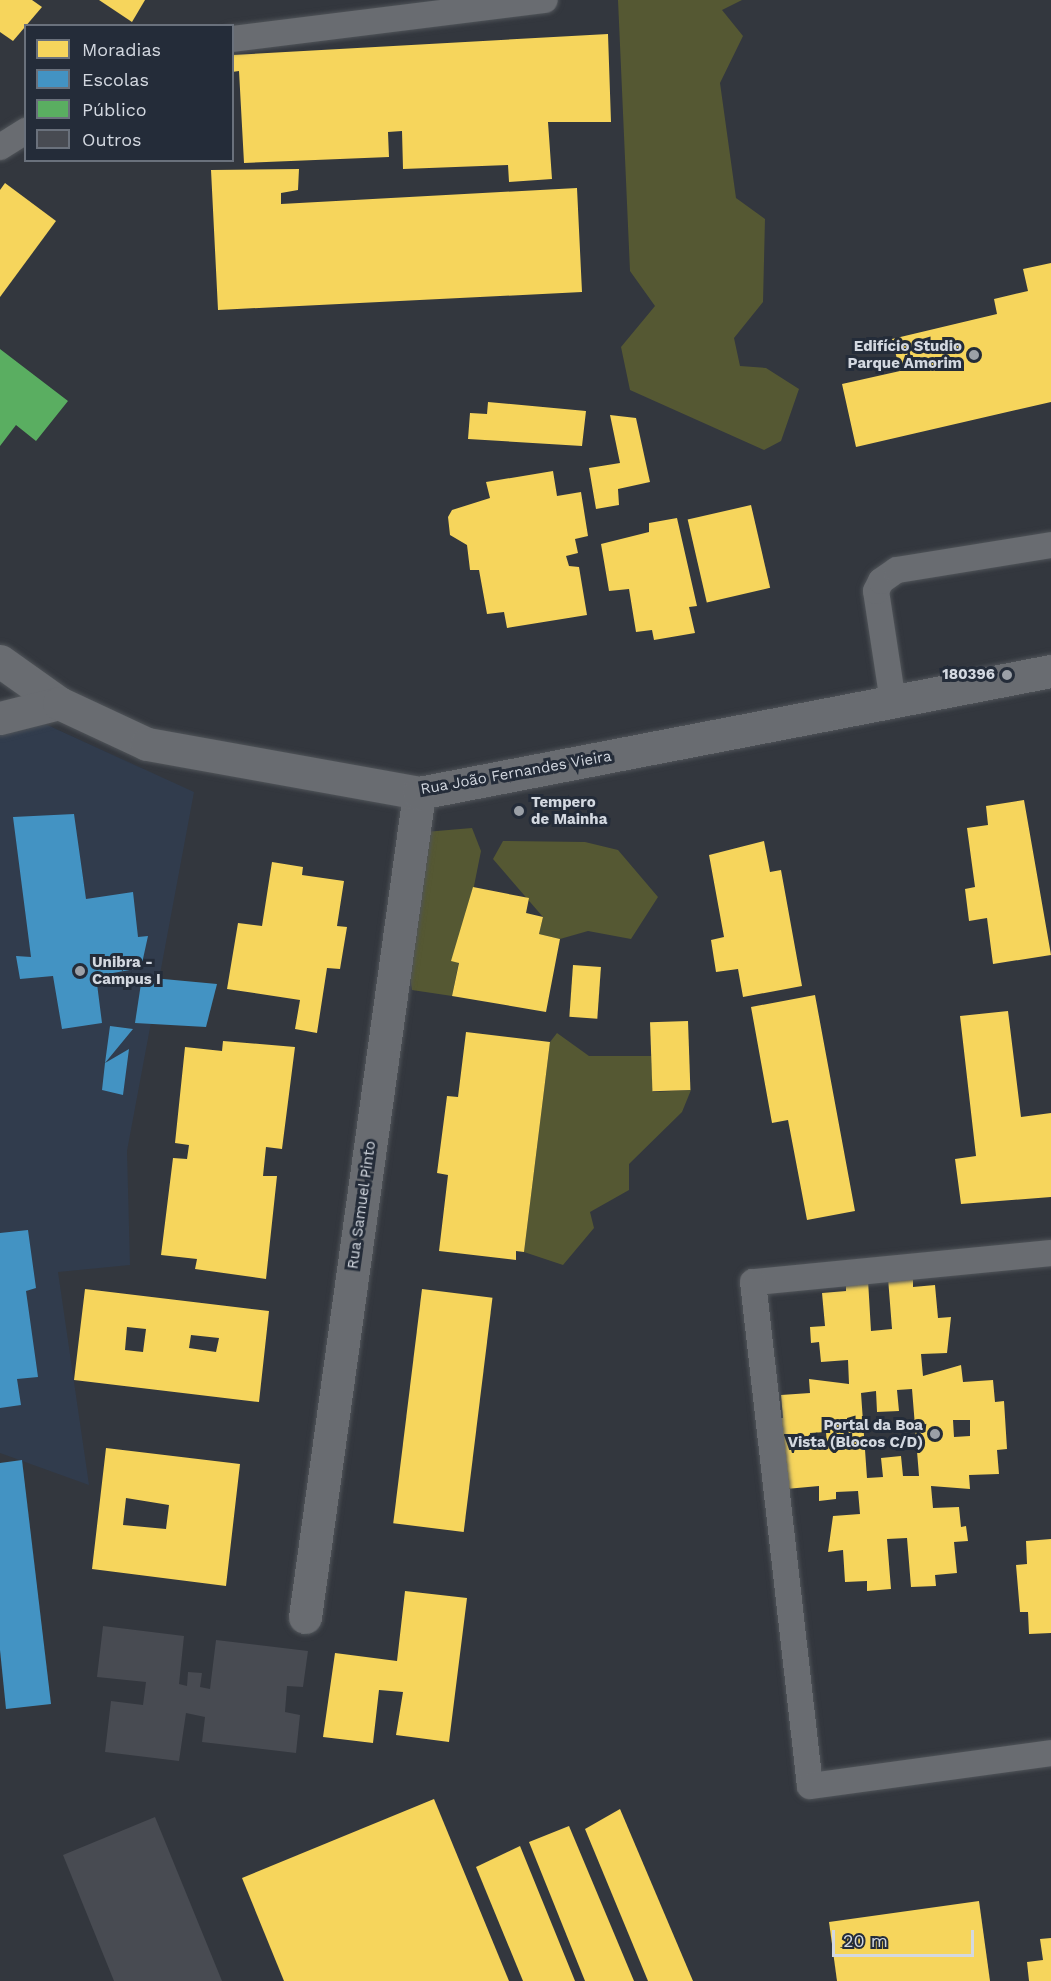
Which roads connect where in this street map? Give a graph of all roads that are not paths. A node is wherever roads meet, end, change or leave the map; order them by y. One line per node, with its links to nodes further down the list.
1 (545, 0): 2 (lane)
2 (234, 39)
3 (24, 132): 4 (lane)
4 (0, 147)
5 (1051, 545): 8 (lane)
6 (0, 661): 9 (main road, Rua João Fernandes Vieira)
7 (1051, 671): 8 (main road, Rua João Fernandes Vieira)
8 (893, 702): 11 (main road, Rua João Fernandes Vieira)
9 (59, 703): 10 (main road); 11 (main road, Rua João Fernandes Vieira)
10 (0, 718)
11 (418, 793): 13 (main road, Rua Samuel Pinto)
12 (1051, 1253): 14 (lane)
13 (305, 1617)
14 (1051, 1753)

